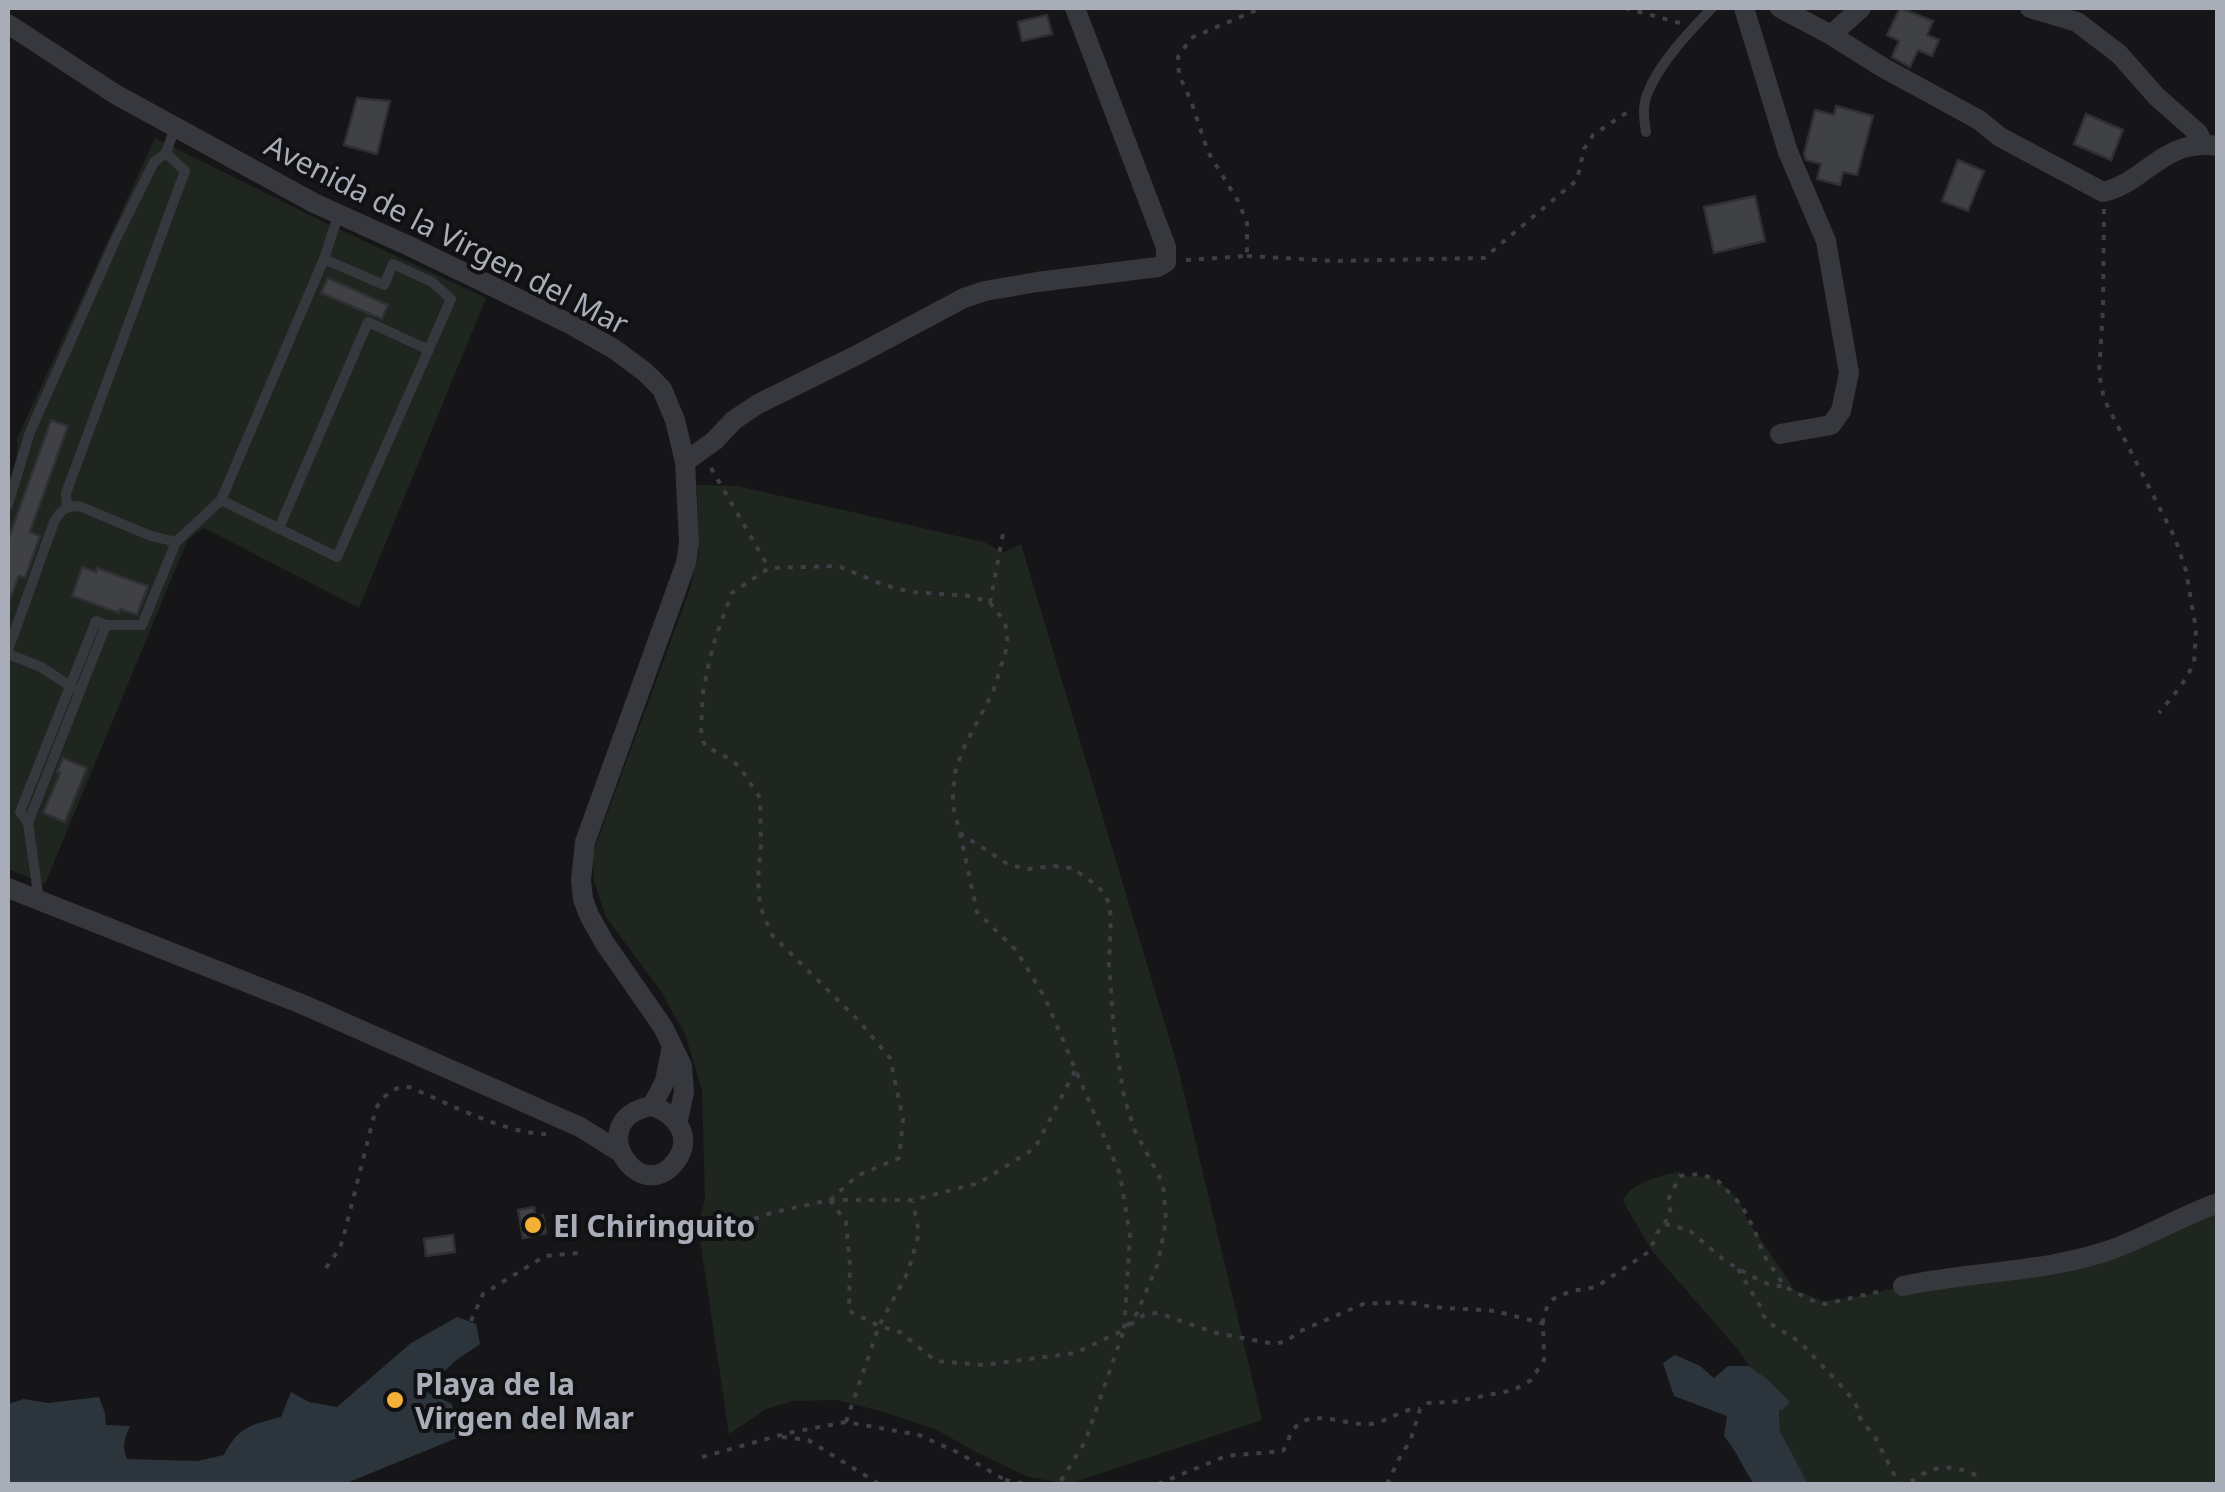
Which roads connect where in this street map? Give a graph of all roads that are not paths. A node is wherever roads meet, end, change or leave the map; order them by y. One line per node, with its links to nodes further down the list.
1 (1075, 8): 17 (street)
2 (1712, 8): 10 (lane)
3 (1744, 8): 16 (street)
4 (1780, 8): 8 (street)
5 (1861, 8): 8 (street)
6 (2030, 8): 11 (street)
7 (9, 28): 9 (street, Avenida de la Virgen del Mar)
8 (1830, 35): 11 (street)
9 (175, 127): 12 (lane); 13 (street, Avenida de la Virgen del Mar)
10 (1646, 132)
11 (2210, 145)
12 (166, 153): 19 (lane); 20 (lane)
13 (338, 216): 14 (lane); 17 (street, Avenida de la Virgen del Mar)
14 (324, 259): 15 (lane); 18 (lane)
15 (429, 350): 21 (lane); 21 (lane)
16 (1780, 434)
17 (685, 462): 27 (street, Avenida de la Virgen del Mar)
18 (222, 500): 21 (lane); 22 (lane)
19 (8, 505)
20 (68, 506): 22 (lane); 23 (lane)
21 (279, 528)
22 (176, 542): 24 (lane)
23 (8, 652): 24 (lane)
24 (75, 688): 26 (lane)
25 (8, 888): 26 (street)
26 (39, 901): 31 (street)
27 (672, 1046): 28 (street); 30 (street, Avenida de la Virgen del Mar)
28 (652, 1106): 29 (street); 30 (street)
29 (629, 1114): 31 (street); 32 (street)
30 (678, 1120): 32 (street)
31 (580, 1126): 32 (street)
32 (620, 1152)
33 (2218, 1203): 34 (street)
34 (1902, 1286)

